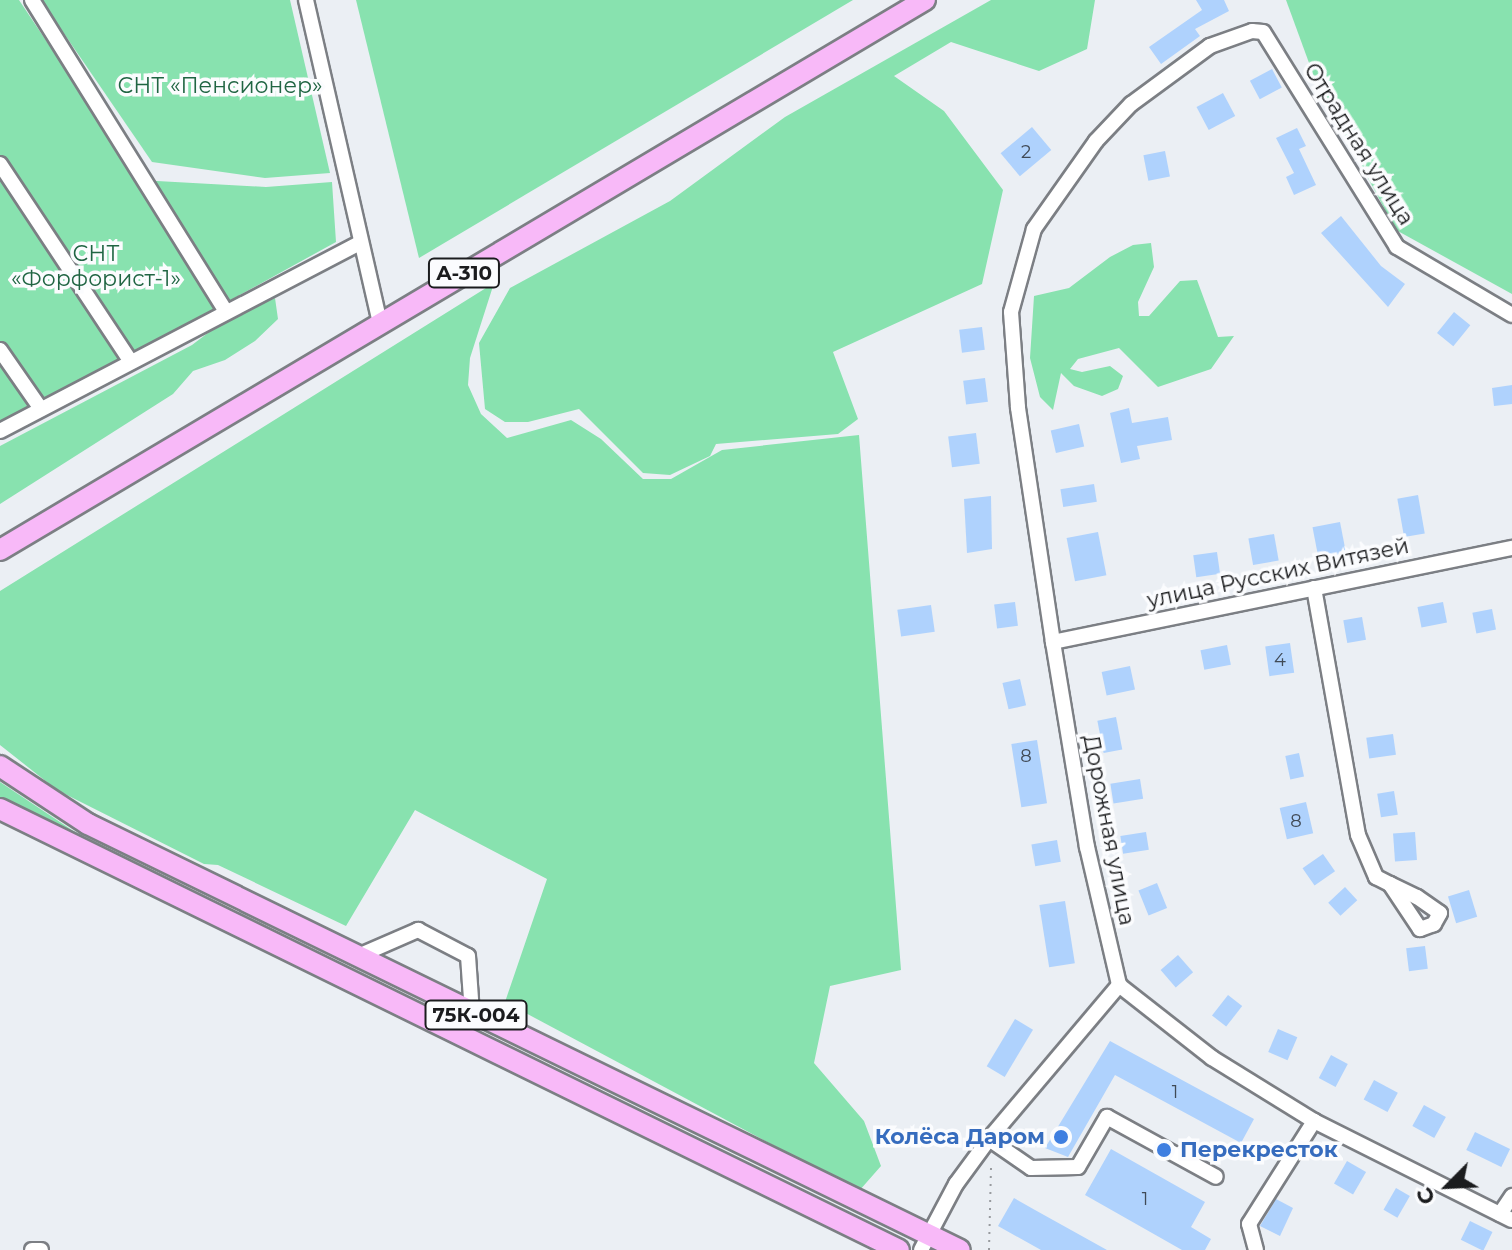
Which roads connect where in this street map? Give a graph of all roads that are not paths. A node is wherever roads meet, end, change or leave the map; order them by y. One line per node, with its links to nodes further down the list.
1 (32, 0): 7 (street)
2 (306, 0): 6 (street)
3 (925, 0): 9 (highway, А-310)
4 (1263, 32): 8 (street, Отрадная улица); 17 (street, Дорожная улица)
5 (0, 164): 11 (street)
6 (361, 242): 7 (street); 9 (street)
7 (226, 312): 11 (street)
8 (1512, 315)
9 (380, 323): 15 (highway, А-310)
10 (0, 350): 12 (street)
11 (129, 359): 12 (street)
12 (41, 409): 13 (street)
13 (0, 431)
14 (1512, 548): 16 (street, улица Русских Витязей)
15 (1, 550)
16 (1314, 588): 17 (street, улица Русских Витязей); 20 (street)
17 (1053, 642): 22 (street, Дорожная улица)
18 (0, 766): 21 (highway, 75К-004)
19 (0, 809): 33 (highway, 75К-004)
20 (1390, 884)
21 (356, 957): 23 (highway, 75К-004); 23 (street)
22 (1119, 985): 24 (street); 25 (street)
23 (472, 1013): 29 (highway, 75К-004)
24 (1314, 1121): 28 (street); 30 (street)
25 (989, 1139): 26 (street); 29 (street)
26 (1216, 1177)
27 (1512, 1196): 28 (street)
28 (1506, 1217)
29 (925, 1242): 34 (highway, 75К-004)
30 (1253, 1244)
31 (32, 1250): 32 (street)
32 (41, 1250)
33 (899, 1250)
34 (960, 1250)

